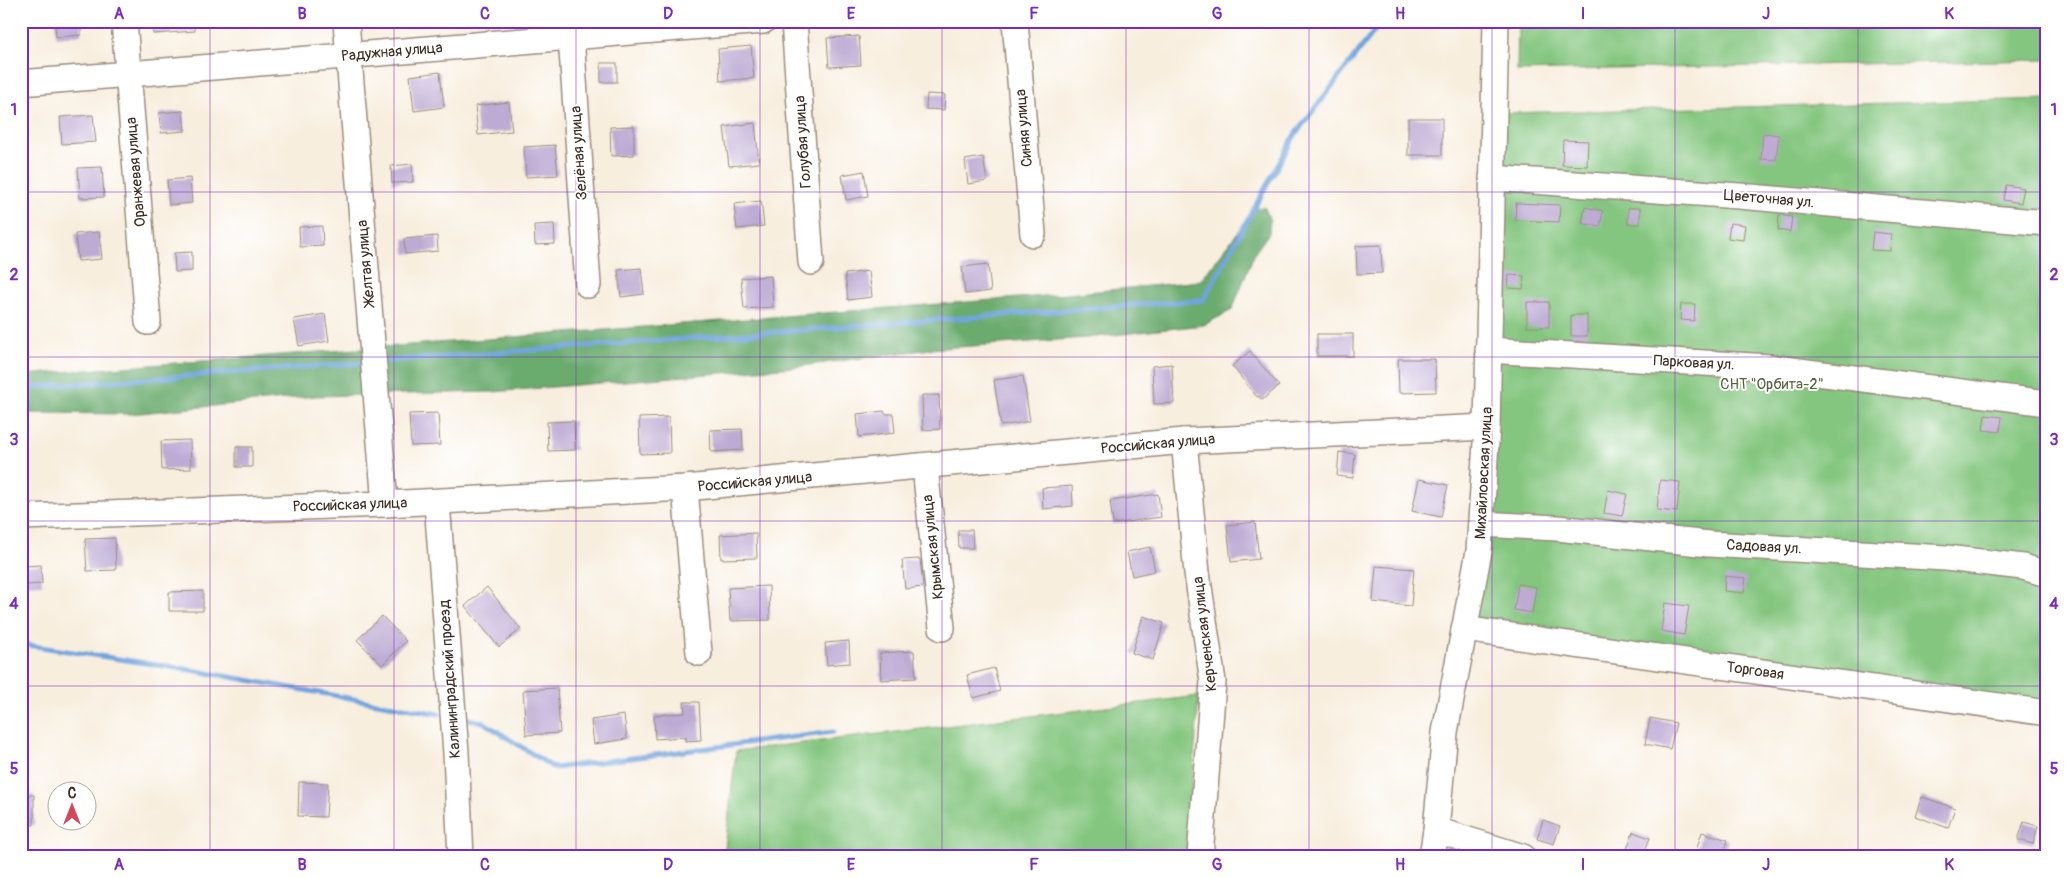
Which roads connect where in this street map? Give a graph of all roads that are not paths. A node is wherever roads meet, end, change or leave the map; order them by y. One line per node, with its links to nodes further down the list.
1 (124, 21): 9 (street, Оранжевая улица)
2 (346, 21): 8 (street, Желтая улица)
3 (763, 21): 7 (street, Радужная улица)
4 (794, 21): 14 (street, Голубая улица)
5 (1015, 21): 13 (street, Синяя улица)
6 (1496, 21): 11 (street, Михайловская улица)
7 (570, 29): 8 (street, Радужная улица); 15 (street, Зелёная улица)
8 (349, 56): 9 (street, Радужная улица); 24 (street, Желтая улица)
9 (129, 74): 10 (street, Радужная улица); 16 (street, Оранжевая улица)
10 (21, 83)
11 (1492, 178): 12 (street, Цветочная ул.); 17 (street, Михайловская улица)
12 (2047, 223)
13 (1033, 234)
14 (811, 262)
15 (588, 285)
16 (148, 322)
17 (1488, 350): 18 (street, Парковая ул.); 19 (street, Михайловская улица)
18 (2047, 403)
19 (1487, 427): 20 (street, Российская улица); 26 (street, Михайловская улица)
20 (1184, 440): 21 (street, Российская улица); 34 (street, Керченская улица)
21 (925, 467): 22 (street, Российская улица); 28 (street, Крымская улица)
22 (685, 488): 23 (street, Российская улица); 30 (street)
23 (436, 502): 24 (street, Российская улица); 33 (street, Калининградский проезд)
24 (385, 504): 25 (street, Российская улица)
25 (21, 517)
26 (1481, 524): 27 (street, Садовая ул.); 29 (street, Михайловская улица)
27 (2047, 574)
28 (942, 628)
29 (1464, 629): 31 (street, Торговая); 32 (street, Михайловская улица)
30 (699, 653)
31 (2047, 713)
32 (1436, 830): 35 (street, Михайловская улица); 36 (street)
33 (461, 857)
34 (1200, 857)
35 (1432, 857)
36 (1523, 857)

